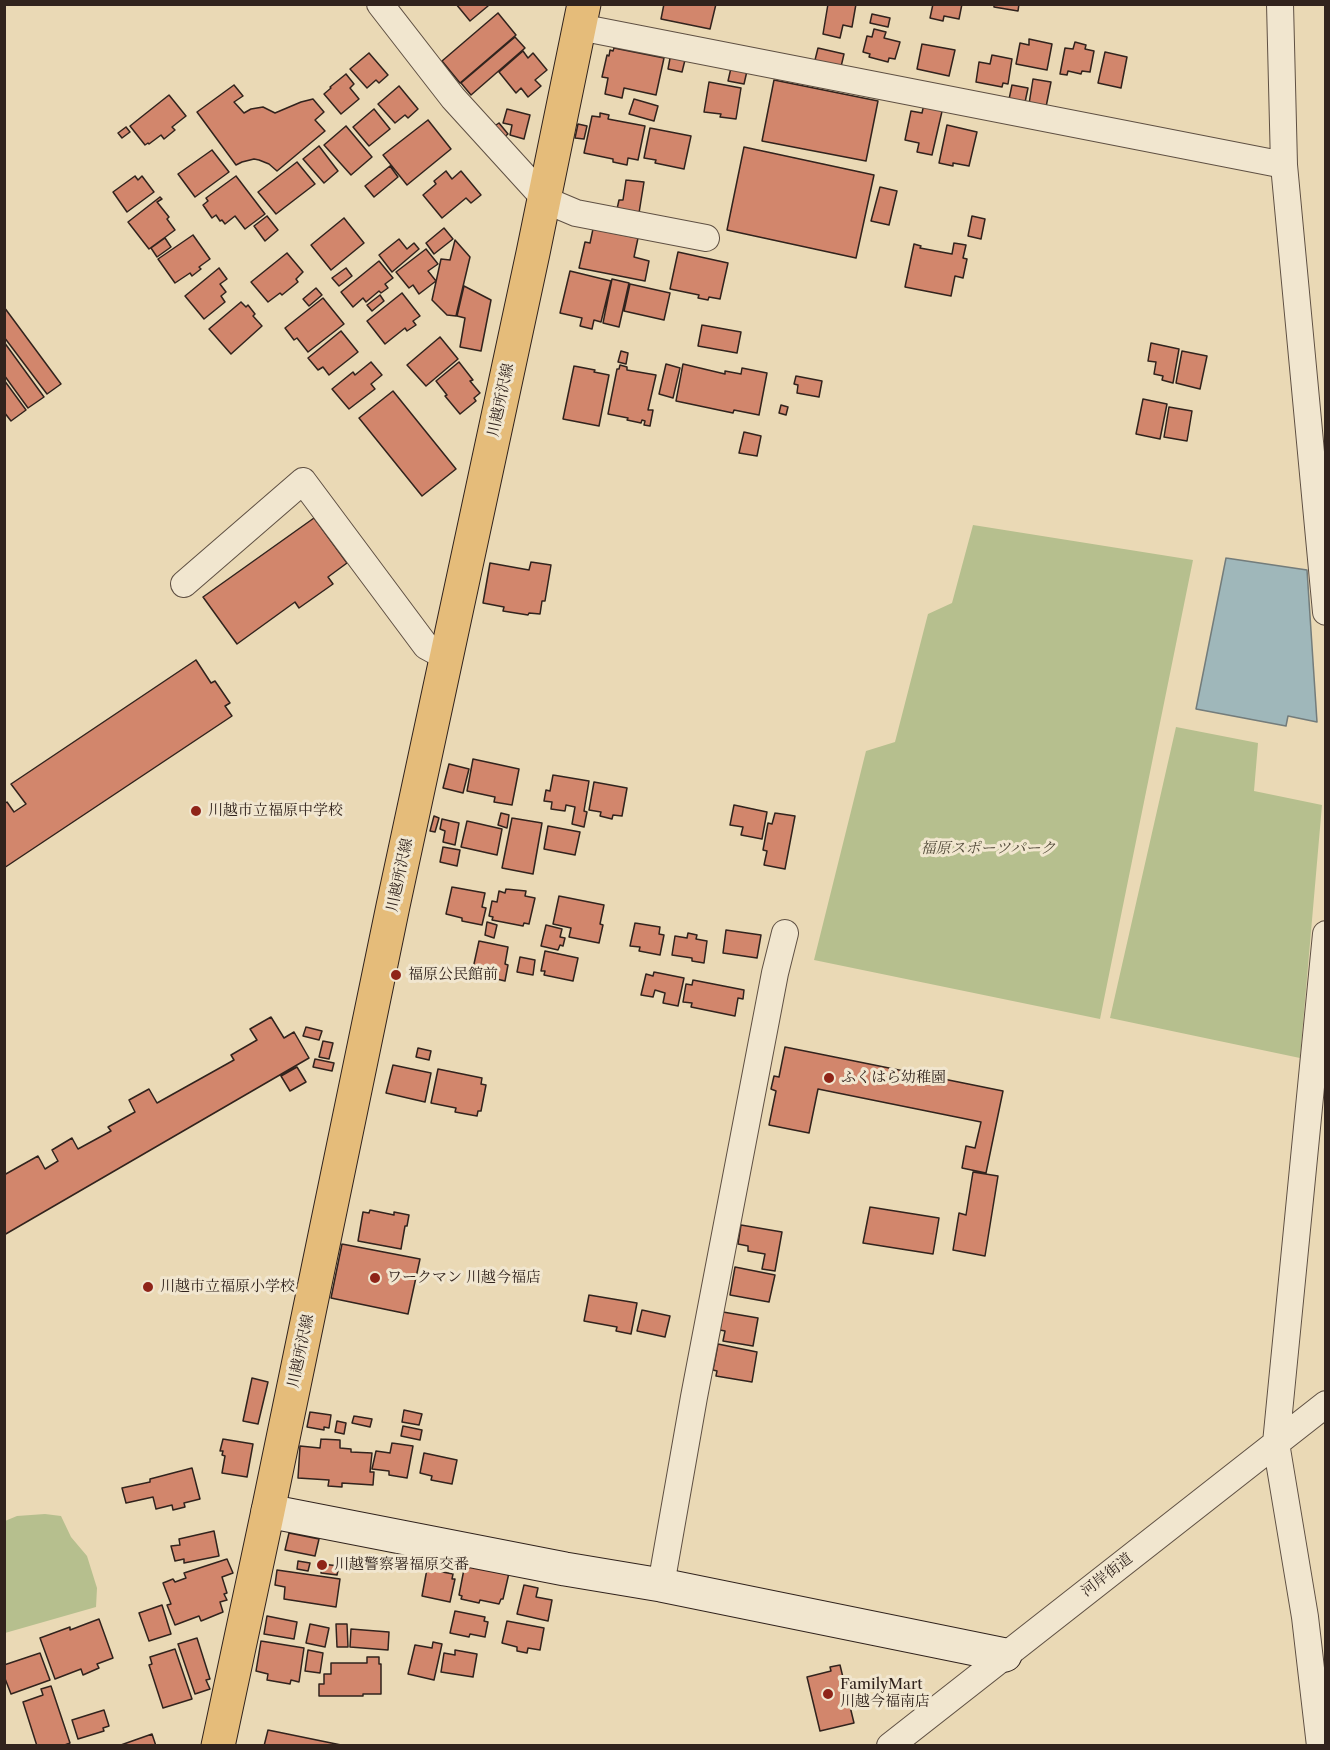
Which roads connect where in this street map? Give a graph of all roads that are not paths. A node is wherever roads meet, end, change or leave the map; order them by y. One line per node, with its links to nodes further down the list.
1 (380, 4): 5 (street)
2 (1280, 4): 4 (street)
3 (582, 16): 4 (street); 5 (main road, 川越所沢線)
4 (1284, 165): 8 (street)
5 (544, 198): 6 (street); 9 (main road, 川越所沢線)
6 (706, 238)
7 (183, 584): 9 (street)
8 (1326, 612)
9 (448, 655): 14 (main road, 川越所沢線)
10 (785, 933): 15 (street)
11 (1326, 934): 13 (street)
12 (1326, 1404): 13 (street, 河岸街道)
13 (1276, 1443): 16 (street, 河岸街道); 19 (street)
14 (268, 1511): 15 (street); 17 (main road, 川越所沢線)
15 (661, 1585): 16 (street)
16 (1005, 1654): 18 (street, 河岸街道)
17 (218, 1746)
18 (890, 1746)
19 (1320, 1746)

